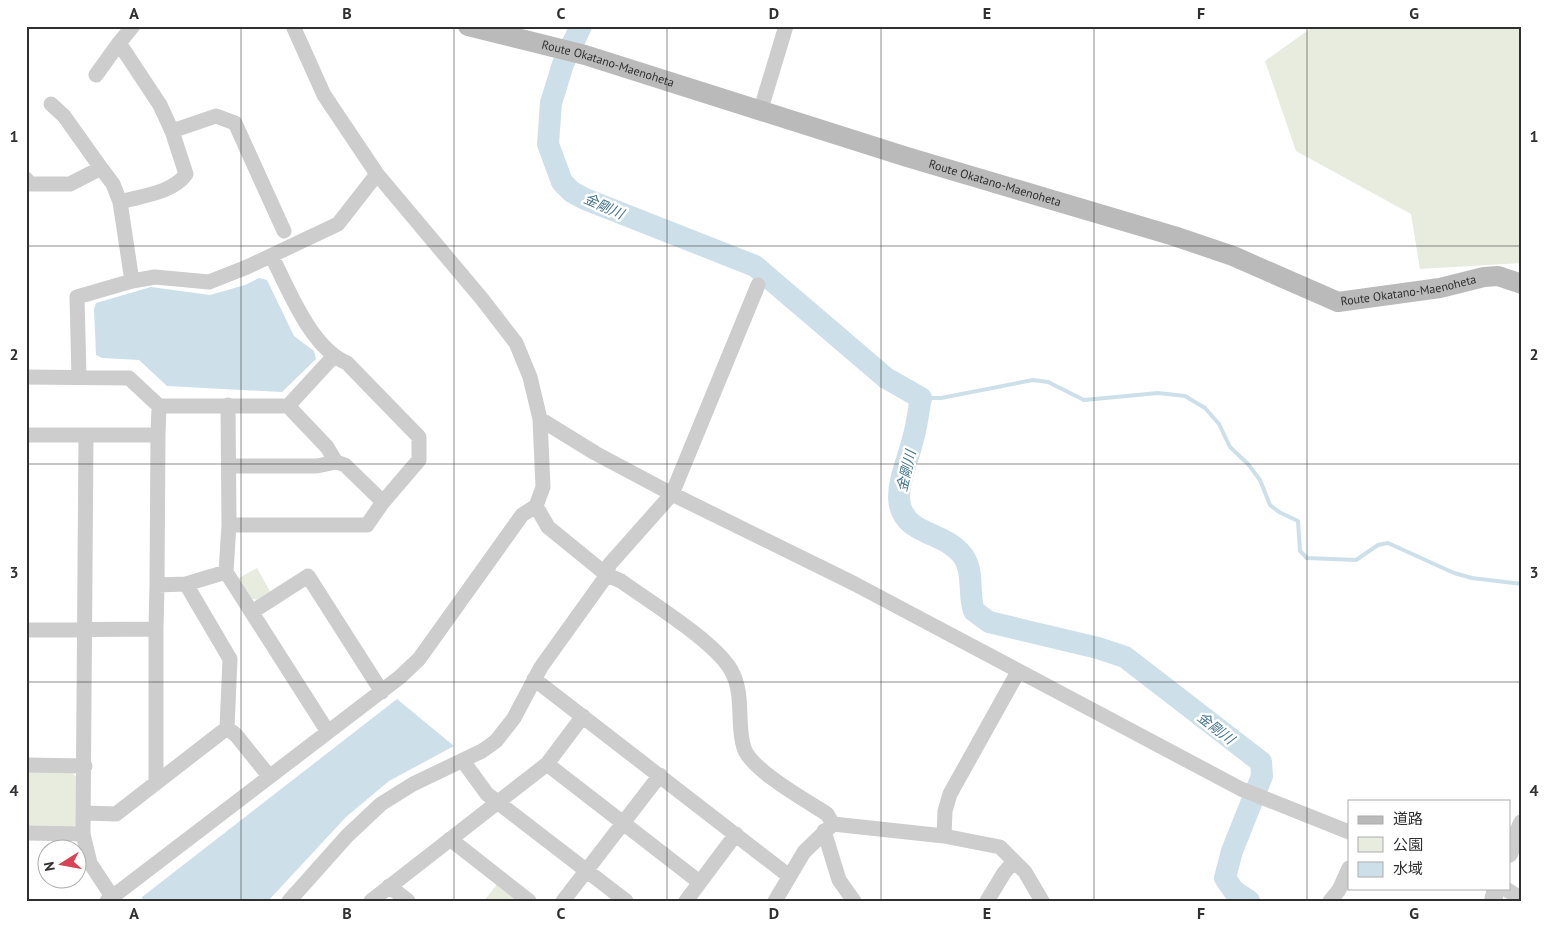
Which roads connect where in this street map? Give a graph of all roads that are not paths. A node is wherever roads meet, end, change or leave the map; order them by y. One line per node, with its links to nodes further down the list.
1 (133, 26): 5 (street)
2 (293, 26): 11 (street)
3 (468, 26): 8 (main road, Route Okatano-Maenoheta)
4 (786, 26): 8 (street)
5 (119, 43): 6 (street); 9 (street)
6 (96, 75)
7 (51, 104): 10 (street)
8 (760, 112): 17 (main road, Route Okatano-Maenoheta)
9 (172, 131): 13 (street); 14 (street)
10 (101, 168): 12 (street); 13 (street)
11 (377, 174): 15 (street); 25 (street)
12 (26, 179)
13 (120, 202): 16 (street)
14 (284, 230)
15 (272, 257): 16 (street); 19 (street)
16 (132, 281): 21 (street)
17 (1522, 284)
18 (758, 285): 31 (street)
19 (333, 357): 24 (street); 32 (street)
20 (26, 377): 21 (street)
21 (79, 377): 23 (street)
22 (228, 405): 23 (street); 24 (street); 30 (street)
23 (158, 406): 27 (street)
24 (288, 406): 29 (street)
25 (540, 419): 31 (street); 33 (street)
26 (26, 435): 28 (street)
27 (158, 435): 28 (street); 38 (street)
28 (86, 436): 42 (street)
29 (336, 462): 30 (street); 32 (street)
30 (230, 466): 34 (street)
31 (672, 494): 36 (street); 43 (street)
32 (383, 502): 34 (street)
33 (536, 506): 36 (street); 45 (street)
34 (229, 525): 35 (street)
35 (226, 572): 37 (street); 39 (street)
36 (607, 575): 44 (street); 60 (street)
37 (186, 584): 38 (street); 47 (street)
38 (157, 585): 40 (street)
39 (252, 612): 45 (street); 48 (street)
40 (156, 628): 42 (street); 55 (street)
41 (26, 630): 42 (street)
42 (86, 630): 52 (street)
43 (1018, 672): 61 (street); 65 (street)
44 (534, 679): 46 (street); 49 (street)
45 (382, 692): 48 (street)
46 (583, 716): 50 (street); 53 (street)
47 (226, 728): 54 (street); 55 (street)
48 (328, 732): 54 (street)
49 (463, 761): 56 (street); 77 (street)
50 (547, 764): 56 (street); 59 (street)
51 (26, 765): 52 (street)
52 (85, 766): 57 (street)
53 (660, 775): 59 (street); 64 (street)
54 (269, 776): 76 (street)
55 (156, 782): 57 (street)
56 (498, 802): 66 (street); 69 (street)
57 (84, 813): 63 (street)
58 (1522, 823): 67 (street)
59 (623, 824): 69 (street); 72 (street)
60 (828, 827): 65 (street); 71 (street); 85 (street)
61 (1348, 832)
62 (26, 833): 63 (street)
63 (83, 834): 76 (street)
64 (736, 834): 71 (street); 72 (street)
65 (944, 836): 68 (street)
66 (450, 839): 73 (street); 80 (street)
67 (1510, 852)
68 (1014, 861): 86 (street); 87 (street)
69 (588, 870): 81 (street); 82 (street)
70 (1348, 870): 88 (street)
71 (789, 876): 84 (street)
72 (698, 881): 83 (street)
73 (389, 886): 78 (street); 79 (street)
74 (1507, 890): 75 (street)
75 (1522, 899)
76 (112, 900)
77 (289, 901)
78 (371, 901)
79 (408, 901)
80 (529, 901)
81 (563, 901)
82 (626, 901)
83 (686, 901)
84 (775, 901)
85 (854, 901)
86 (988, 901)
87 (1042, 901)
88 (1330, 901)

